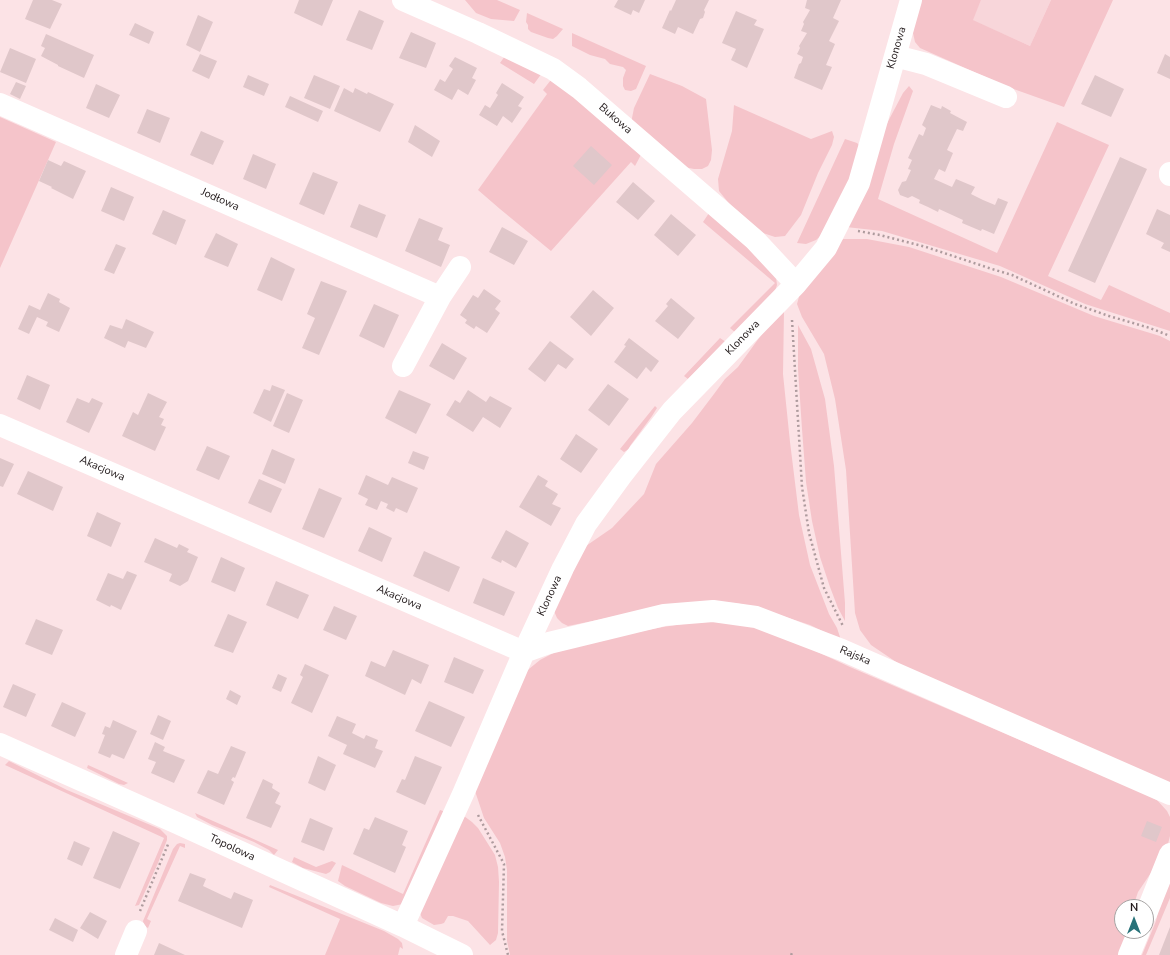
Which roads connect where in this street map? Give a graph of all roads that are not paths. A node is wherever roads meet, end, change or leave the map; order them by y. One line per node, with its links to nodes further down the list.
1 (911, 0): 3 (street, Klonowa)
2 (405, 1): 7 (street, Bukowa)
3 (895, 56): 4 (street); 7 (street, Klonowa)
4 (1006, 97)
5 (0, 104): 8 (street, Jodłowa)
6 (460, 267): 8 (street)
7 (796, 284): 11 (street, Klonowa)
8 (440, 297): 9 (street)
9 (403, 366)
10 (0, 425): 11 (street, Akacjowa)
11 (524, 652): 13 (street, Rajska); 16 (street)
12 (0, 744): 16 (street, Topolowa)
13 (1170, 794)
14 (1170, 854): 15 (street)
15 (1152, 899)
16 (403, 926): 20 (street, Topolowa)
17 (136, 931): 19 (street)
18 (1136, 939): 21 (street)
19 (126, 955)
20 (462, 955)
21 (1129, 955)

